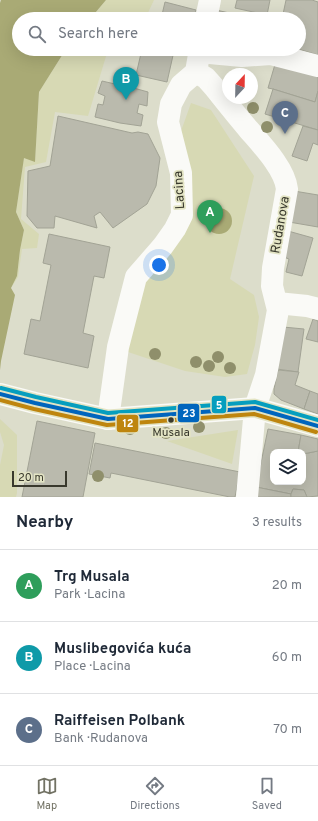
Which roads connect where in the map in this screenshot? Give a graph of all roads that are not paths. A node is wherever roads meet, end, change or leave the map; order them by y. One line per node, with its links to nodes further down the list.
1 (210, 0): 2 (street)
2 (207, 12)
3 (242, 56): 5 (street)
4 (279, 56): 6 (street)
5 (198, 58): 7 (street, Rudanova); 11 (street, Lacina)
6 (318, 66)
7 (277, 303): 8 (street); 10 (street, Rudanova)
8 (318, 309)
9 (0, 394): 11 (street)
10 (255, 408): 11 (street); 12 (street); 13 (street, Rudanova)
11 (108, 419)
12 (318, 426)
13 (247, 497)

